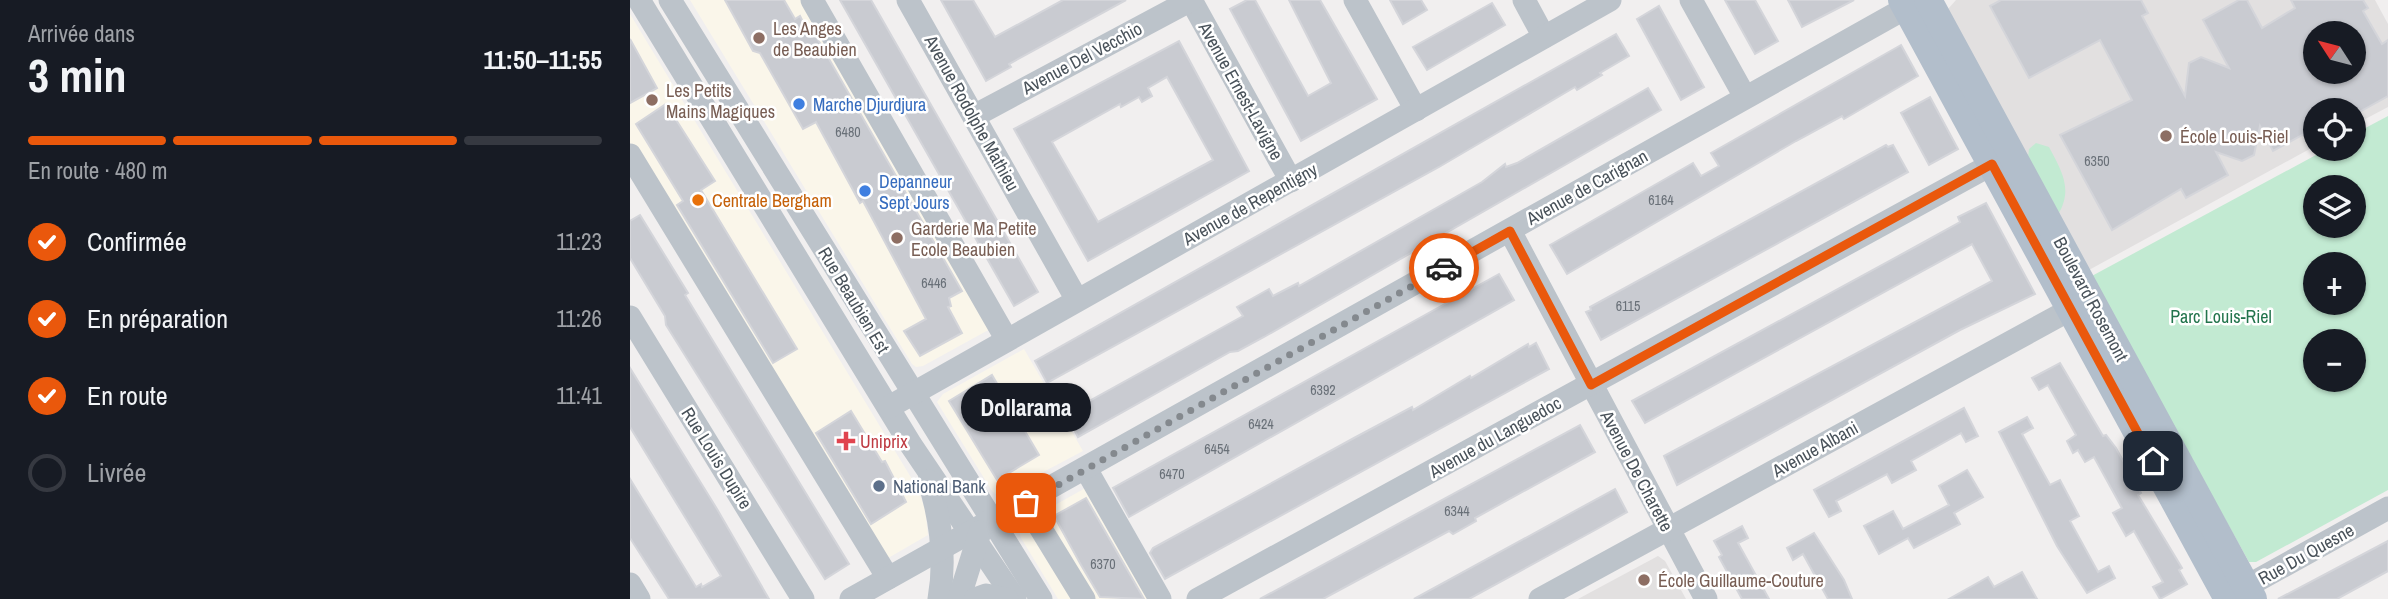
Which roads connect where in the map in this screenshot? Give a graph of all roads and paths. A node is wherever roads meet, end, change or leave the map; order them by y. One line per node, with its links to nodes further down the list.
1 (639, 0): 18 (street, Rue Beaubien Est)
2 (670, 0): 16 (street, Rue Beaubien Est)
3 (812, 0): 26 (street)
4 (908, 0): 14 (street, Avenue Rodolphe Mathieu)
5 (1191, 0): 14 (street, Avenue Del Vecchio); 19 (street, Avenue Ernest-Lavigne)
6 (1355, 0): 13 (street)
7 (1524, 0): 11 (street)
8 (1610, 0): 11 (street, Avenue de Repentigny)
9 (1691, 0): 12 (street)
10 (1914, 2): 12 (street, Avenue de Carignan); 17 (main road, Boulevard Rosemont)
11 (1544, 37): 13 (street, Avenue de Repentigny)
12 (1745, 97): 20 (street, Avenue de Carignan)
13 (1416, 110): 19 (street, Avenue de Repentigny)
14 (974, 116): 22 (street, Avenue Rodolphe Mathieu)
15 (630, 155): 37 (street)
16 (767, 157): 18 (street); 21 (street, Rue Beaubien Est)
17 (2002, 159): 23 (main road, Boulevard Rosemont); 27 (street, Avenue du Languedoc)
18 (744, 172): 24 (street, Rue Beaubien Est)
19 (1291, 181): 22 (street, Avenue de Repentigny)
20 (1510, 231): 27 (street, Avenue De Charette); 31 (street, Avenue de Carignan)
21 (852, 297): 24 (street); 28 (street, Rue Beaubien Est)
22 (1077, 300): 26 (street, Avenue de Repentigny)
23 (2080, 304): 35 (street, Avenue Albani); 39 (main road, Boulevard Rosemont)
24 (830, 311): 29 (street, Rue Beaubien Est)
25 (630, 317): 41 (street, Rue Louis Dupire)
26 (1007, 340): 28 (street, Avenue de Repentigny)
27 (1591, 385): 35 (street, Avenue De Charette); 51 (street, Avenue du Languedoc)
28 (912, 394): 29 (street, Avenue de Repentigny); 34 (street, Rue Beaubien Est)
29 (889, 407): 30 (street, Rue Beaubien Est)
30 (924, 465): 34 (street, Rue Beaubien Est); 36 (street, Rue Beaubien Est)
31 (1086, 469): 32 (street, Avenue de Carignan); 50 (street)
32 (1026, 503): 34 (street, Avenue de Carignan); 49 (street)
33 (2388, 509): 39 (street, Rue Du Quesne)
34 (981, 528): 36 (street, Avenue de Carignan); 44 (street); 47 (street, Rue Beaubien Est); 48 (street, Rue Beaubien Est)
35 (1668, 529): 52 (street, Avenue Albani); 53 (street, Avenue De Charette)
36 (942, 549): 37 (street, Avenue de Carignan); 43 (street, Rue Beaubien Est)
37 (888, 578): 42 (street, Avenue de Carignan)
38 (630, 584): 40 (street)
39 (2235, 596)
40 (639, 599)
41 (803, 599)
42 (851, 599)
43 (939, 599)
44 (959, 599)
45 (975, 599): 46 (street)
46 (1007, 599)
47 (1015, 599)
48 (1041, 599)
49 (1084, 599)
50 (1160, 599)
51 (1198, 599)
52 (1540, 599)
53 (1706, 599)

